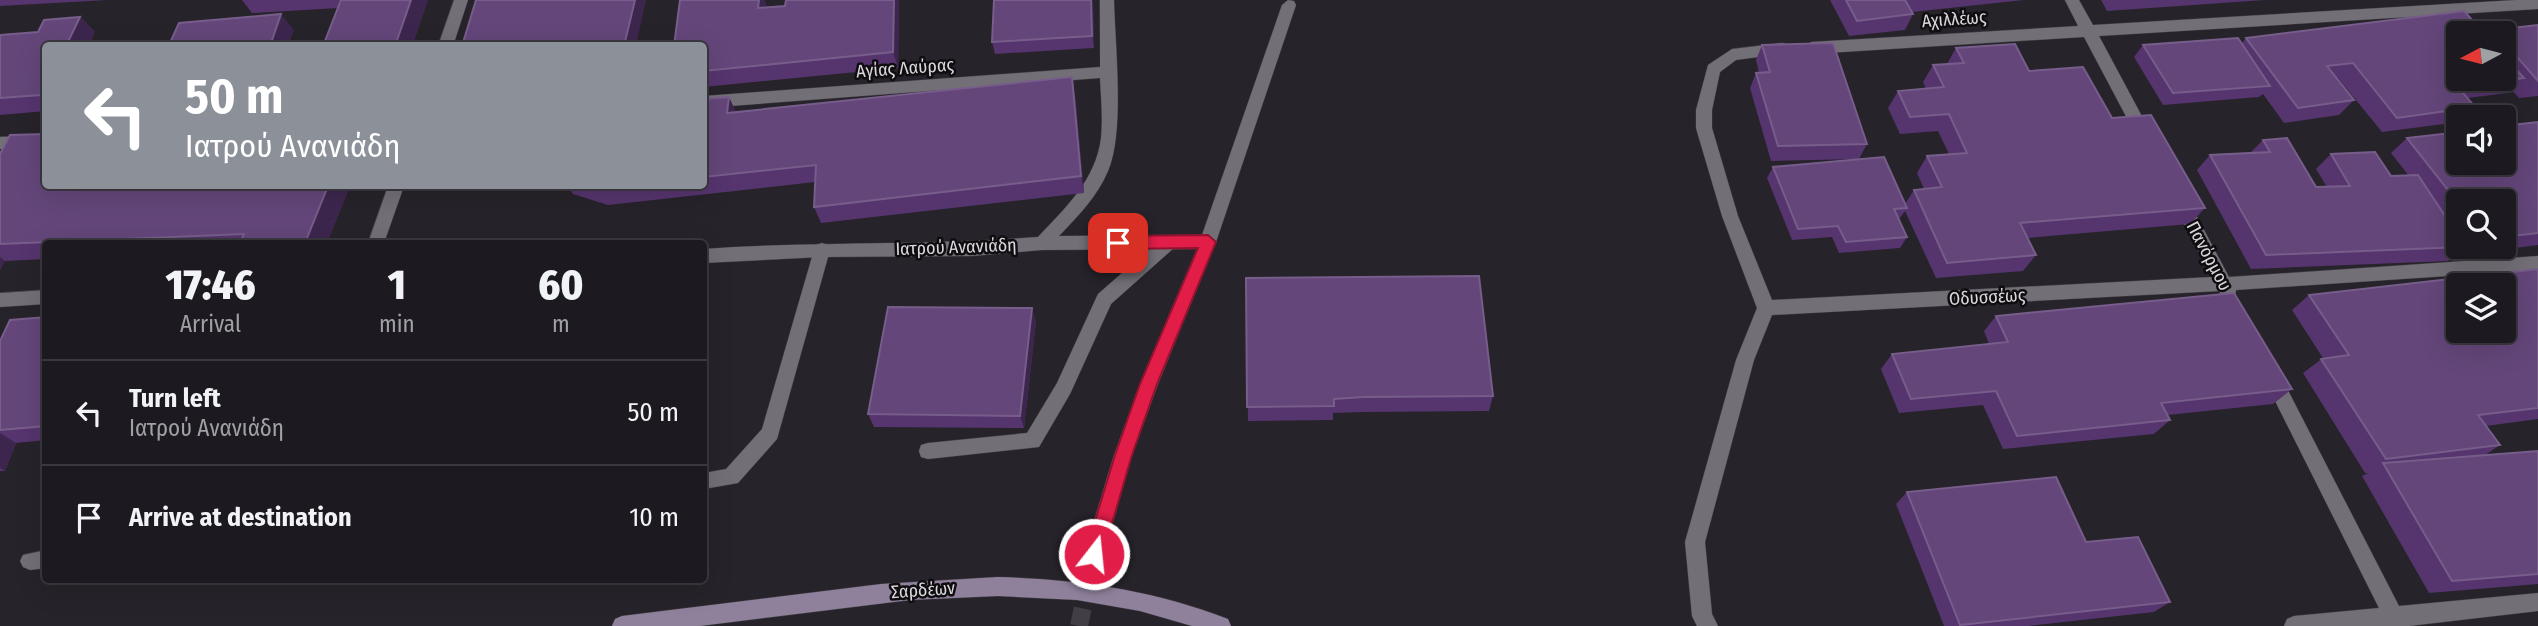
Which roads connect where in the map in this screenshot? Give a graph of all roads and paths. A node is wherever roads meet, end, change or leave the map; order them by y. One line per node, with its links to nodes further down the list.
1 (461, 0): 7 (street)
2 (1107, 0): 8 (street)
3 (2072, 0): 6 (street)
4 (2538, 4): 6 (street, Αχιλλέως)
5 (1290, 5): 17 (street)
6 (2088, 30): 12 (street); 25 (street, Αχιλλέως)
7 (446, 42)
8 (1110, 72): 9 (street, Αγίας Λαύρας); 18 (street)
9 (707, 102)
10 (42, 141): 11 (street)
11 (0, 143)
12 (2153, 151)
13 (2172, 188): 22 (street, Πανόρμου)
14 (395, 189): 15 (street)
15 (377, 240)
16 (1169, 242): 17 (street, Ιατρού Ανανιάδη); 18 (street, Ιατρού Ανανιάδη); 28 (street)
17 (1208, 242): 30 (street)
18 (1042, 243): 19 (street, Ιατρού Ανανιάδη)
19 (822, 250): 20 (street, Ιατρού Ανανιάδη); 29 (street)
20 (707, 256)
21 (2538, 262): 22 (street, Οδυσσέως)
22 (2224, 284): 25 (street, Οδυσσέως); 26 (street, Πανόρμου)
23 (42, 297): 24 (street)
24 (0, 300)
25 (1766, 308): 35 (street)
26 (2237, 309)
27 (2262, 359): 32 (street)
28 (928, 451)
29 (707, 481)
30 (1094, 554)
31 (2538, 602): 32 (street)
32 (2397, 622): 36 (street)
33 (622, 626): 34 (main road, Σαρδέων)
34 (1222, 626)
35 (1707, 626)
36 (2294, 626)

